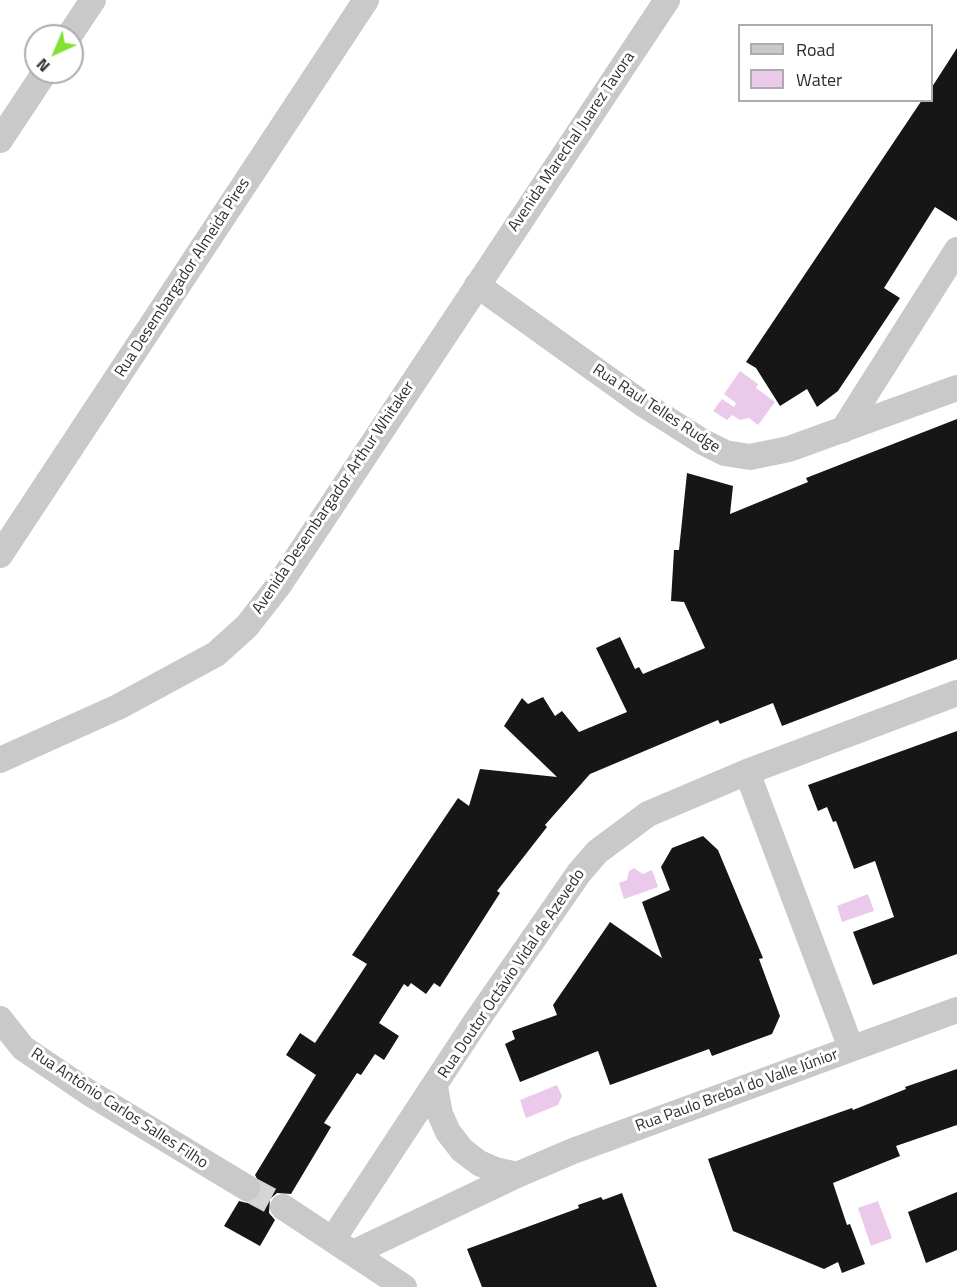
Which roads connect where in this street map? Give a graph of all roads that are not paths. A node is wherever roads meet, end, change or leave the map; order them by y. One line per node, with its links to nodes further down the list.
1 (93, 0): 4 (street)
2 (366, 0): 11 (street, Rua Desembargador Almeida Pires)
3 (667, 0): 8 (street, Avenida Marechal Juarez Tavora)
4 (77, 24)
5 (37, 84): 6 (street)
6 (0, 140)
7 (957, 250): 10 (street)
8 (477, 285): 10 (street, Rua Raul Telles Rudge); 13 (street, Avenida Desembargador Arthur Whitaker)
9 (957, 388): 10 (street, Rua Raul Telles Rudge)
10 (843, 430)
11 (0, 555)
12 (957, 693): 14 (street, Rua Doutor Octávio Vidal de Azevedo)
13 (0, 760)
14 (747, 772): 17 (street); 18 (street, Rua Doutor Octávio Vidal de Azevedo)
15 (957, 1010): 17 (street, Rua Paulo Brebal do Valle Júnior)
16 (0, 1019): 20 (street, Rua Antônio Carlos Salles Filho)
17 (851, 1048): 19 (street, Rua Paulo Brebal do Valle Júnior)
18 (435, 1087): 19 (street); 22 (street, Rua Doutor Octávio Vidal de Azevedo)
19 (517, 1175): 22 (street, Rua Paulo Brebal do Valle Júnior)
20 (247, 1188)
21 (283, 1207): 22 (street)
22 (343, 1246): 23 (street)
23 (404, 1287)

